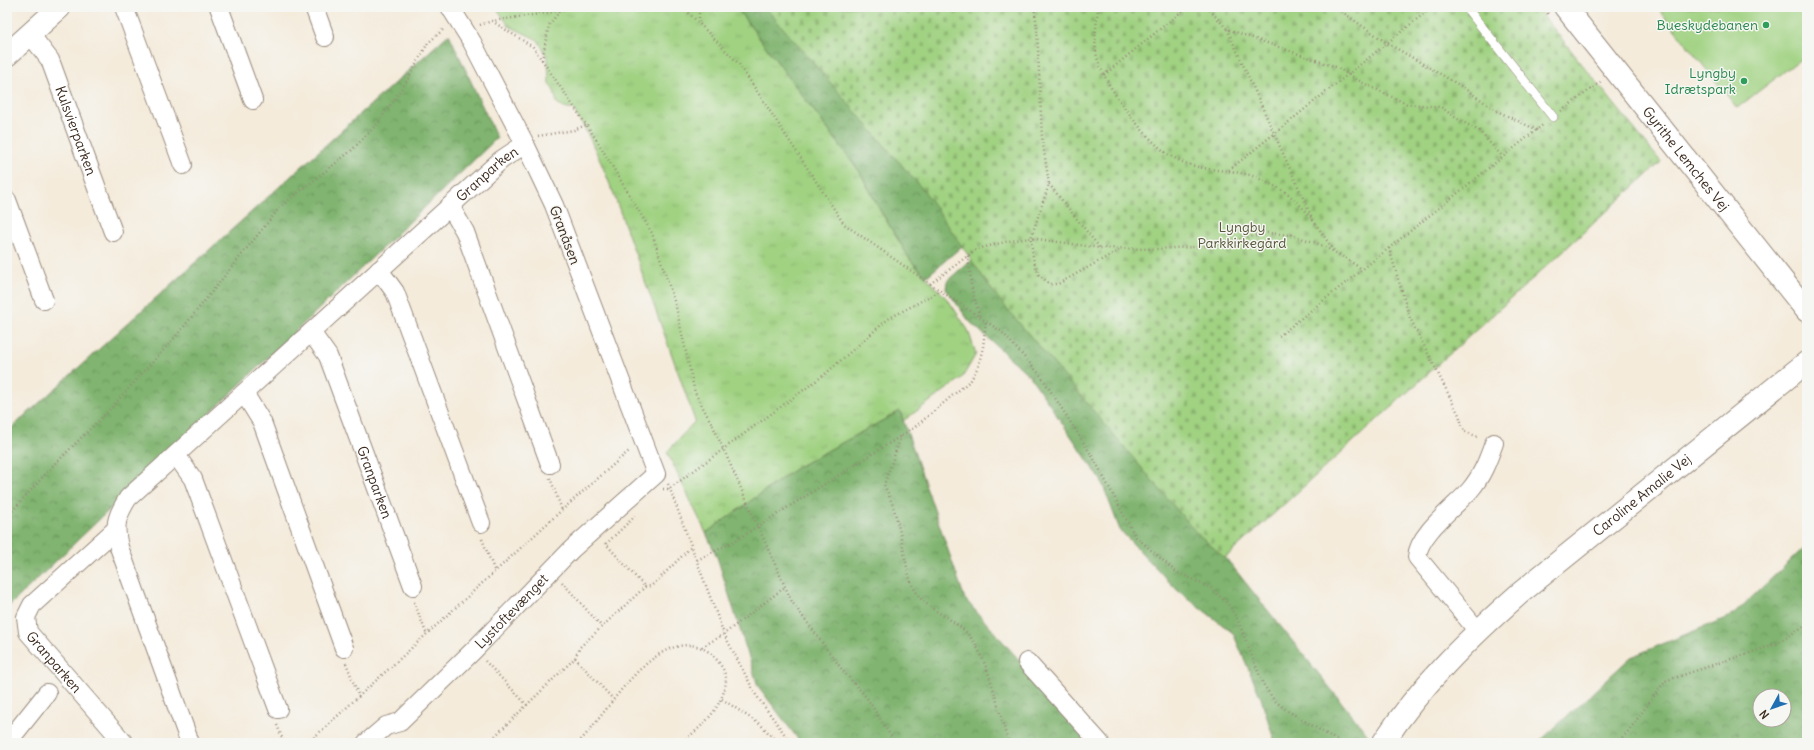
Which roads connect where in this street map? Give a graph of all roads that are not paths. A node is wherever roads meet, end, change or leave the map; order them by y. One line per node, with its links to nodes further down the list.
1 (60, 7): 8 (street)
2 (124, 7): 14 (street)
3 (219, 7): 11 (street)
4 (314, 7): 9 (street)
5 (1466, 7): 12 (lane)
6 (1565, 7): 20 (street, Gyrithe Lemches Vej)
7 (457, 19): 13 (street, Granåsen)
8 (30, 34): 10 (street); 17 (street, Kulsvierparken)
9 (325, 37)
10 (7, 55)
11 (253, 100)
12 (1553, 117)
13 (525, 144): 16 (street, Granparken); 27 (street, Granåsen)
14 (183, 165)
15 (7, 200): 19 (street)
16 (450, 206): 18 (street, Granparken); 26 (street, Granparken)
17 (113, 232)
18 (379, 270): 21 (street, Granparken); 28 (street)
19 (44, 300)
20 (1807, 311)
21 (311, 332): 23 (street, Granparken); 30 (street, Granparken)
22 (1807, 362): 31 (street, Caroline Amalie Vej)
23 (244, 393): 25 (street, Granparken); 32 (street)
24 (1494, 444): 31 (street)
25 (176, 455): 29 (street, Granparken); 35 (street)
26 (550, 464)
27 (661, 478): 39 (street, Lystoftevænget)
28 (481, 523)
29 (116, 530): 37 (street, Granparken); 38 (street, Granparken)
30 (413, 586)
31 (1477, 630): 41 (street, Caroline Amalie Vej)
32 (344, 648)
33 (1027, 662): 40 (street)
34 (47, 693): 36 (street)
35 (278, 709)
36 (7, 743)
37 (124, 743)
38 (190, 743)
39 (366, 743)
40 (1100, 743)
41 (1383, 743)

